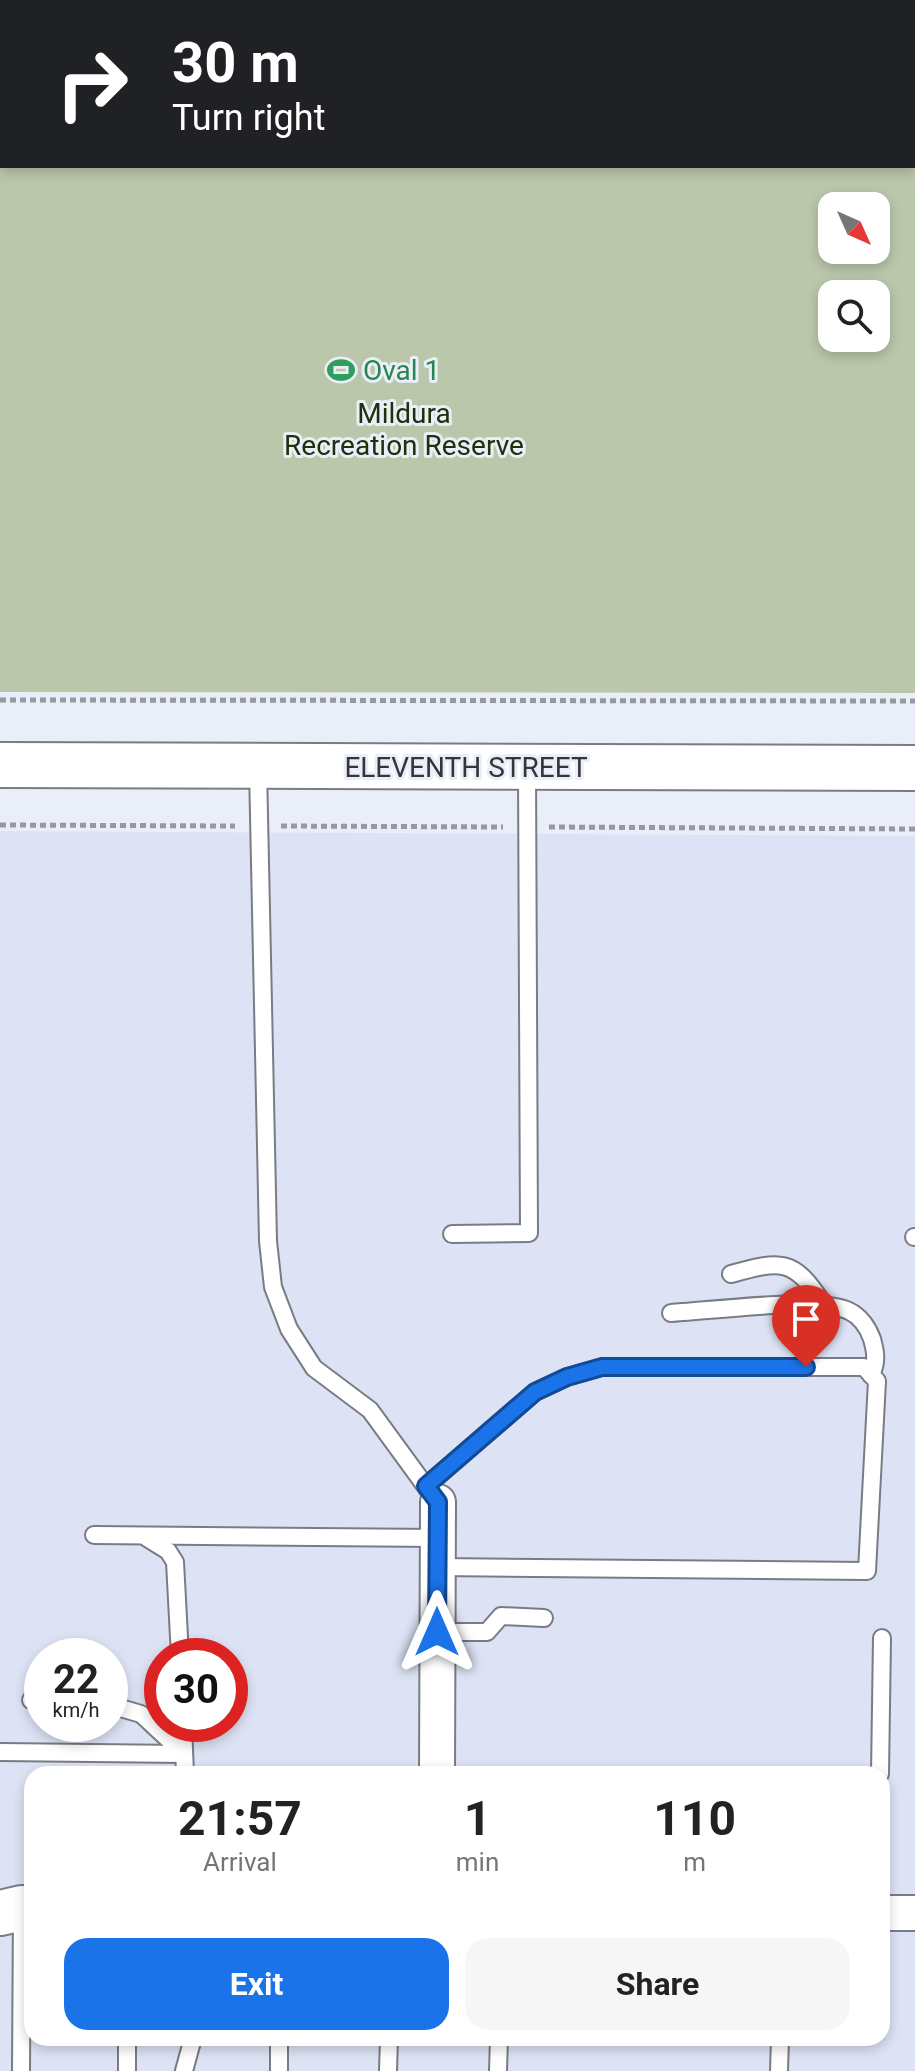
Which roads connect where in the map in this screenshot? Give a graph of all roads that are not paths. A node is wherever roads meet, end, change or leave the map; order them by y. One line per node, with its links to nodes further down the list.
1 (5, 767): 2 (main road, ELEVENTH STREET)
2 (258, 767): 3 (main road, ELEVENTH STREET); 10 (lane)
3 (527, 767): 4 (main road, ELEVENTH STREET); 5 (lane)
4 (915, 768)
5 (452, 1234)
6 (731, 1274): 7 (lane)
7 (823, 1304): 8 (lane); 9 (lane)
8 (671, 1313)
9 (871, 1375): 10 (lane); 13 (lane)
10 (432, 1494): 13 (street)
11 (94, 1535): 12 (lane)
12 (142, 1536): 13 (lane); 16 (lane)
13 (438, 1553): 15 (street)
14 (544, 1618): 15 (lane)
15 (437, 1632): 24 (street)
16 (179, 1638)
17 (882, 1638): 25 (lane)
18 (128, 1710): 21 (lane)
19 (184, 1742): 21 (lane)
20 (0, 1752): 21 (lane)
21 (184, 1754): 22 (lane); 23 (lane)
22 (178, 1766)
23 (185, 1766)
24 (437, 1766)
25 (880, 1766)
26 (13, 1909): 35 (lane)
27 (890, 1913): 28 (street)
28 (915, 1913)
29 (127, 2046): 36 (lane)
30 (191, 2046): 37 (lane)
31 (279, 2046): 38 (lane)
32 (389, 2046): 39 (lane)
33 (499, 2046): 40 (lane)
34 (780, 2046): 41 (lane)
35 (21, 2071)
36 (127, 2071)
37 (184, 2071)
38 (279, 2071)
39 (388, 2071)
40 (498, 2071)
41 (779, 2071)

